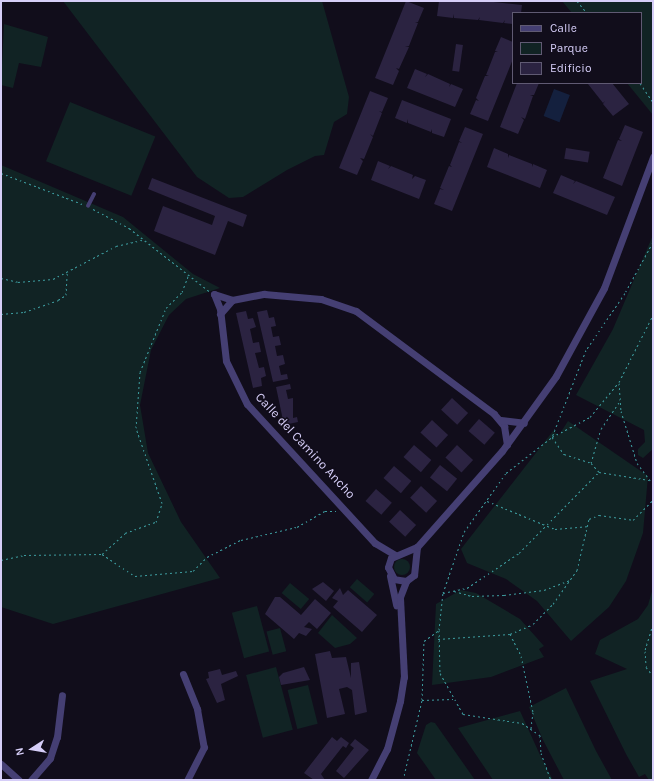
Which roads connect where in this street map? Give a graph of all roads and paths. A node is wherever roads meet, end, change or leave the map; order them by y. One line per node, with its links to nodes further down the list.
1 (577, 1): 2 (path)
2 (586, 12)
3 (641, 84): 4 (path)
4 (653, 102)
5 (653, 157): 22 (street)
6 (1, 173): 8 (path)
7 (94, 194): 8 (lane)
8 (88, 206): 9 (path)
9 (144, 240): 11 (path); 12 (path)
10 (653, 242): 23 (path)
11 (67, 272): 13 (path); 16 (path)
12 (188, 276): 14 (path); 36 (path)
13 (1, 278)
14 (214, 294): 15 (street); 17 (street, Calle del Camino Ancho)
15 (232, 300): 17 (street); 21 (street)
16 (1, 314)
17 (220, 314): 31 (street, Calle del Camino Ancho)
18 (653, 315): 19 (path)
19 (619, 382): 20 (path); 23 (path)
20 (620, 401): 25 (path); 27 (path)
21 (501, 420): 22 (street); 24 (street)
22 (524, 423): 24 (street)
23 (552, 437): 25 (path); 29 (path)
24 (507, 445): 34 (street)
25 (591, 463): 26 (path)
26 (599, 472): 27 (path); 32 (path)
27 (649, 480): 28 (path)
28 (653, 484)
29 (486, 500): 32 (path); 44 (path)
30 (653, 500): 33 (path)
31 (348, 510): 36 (path); 37 (street, Calle del Camino Ancho)
32 (546, 524): 33 (path); 43 (path)
33 (587, 526): 41 (path)
34 (417, 547): 35 (street); 39 (street)
35 (404, 553): 37 (street); 39 (street)
36 (102, 554): 38 (path)
37 (395, 555): 40 (street)
38 (1, 560)
39 (415, 561): 42 (street)
40 (390, 576): 42 (street); 45 (street)
41 (570, 580): 43 (path); 48 (path)
42 (406, 581): 45 (street)
43 (453, 591): 44 (path)
44 (443, 593): 47 (path)
45 (400, 618): 60 (street)
46 (653, 624): 51 (path)
47 (439, 630): 49 (path); 54 (path)
48 (510, 634): 49 (path); 55 (path)
49 (438, 639): 53 (path)
50 (183, 674): 59 (street)
51 (653, 676)
52 (62, 696): 58 (street)
53 (454, 699): 54 (path); 55 (path)
54 (422, 700): 61 (path)
55 (531, 728): 62 (path)
56 (1, 764): 57 (street)
57 (19, 780)
58 (30, 780)
59 (187, 780)
60 (371, 780)
61 (403, 780)
62 (551, 780)

